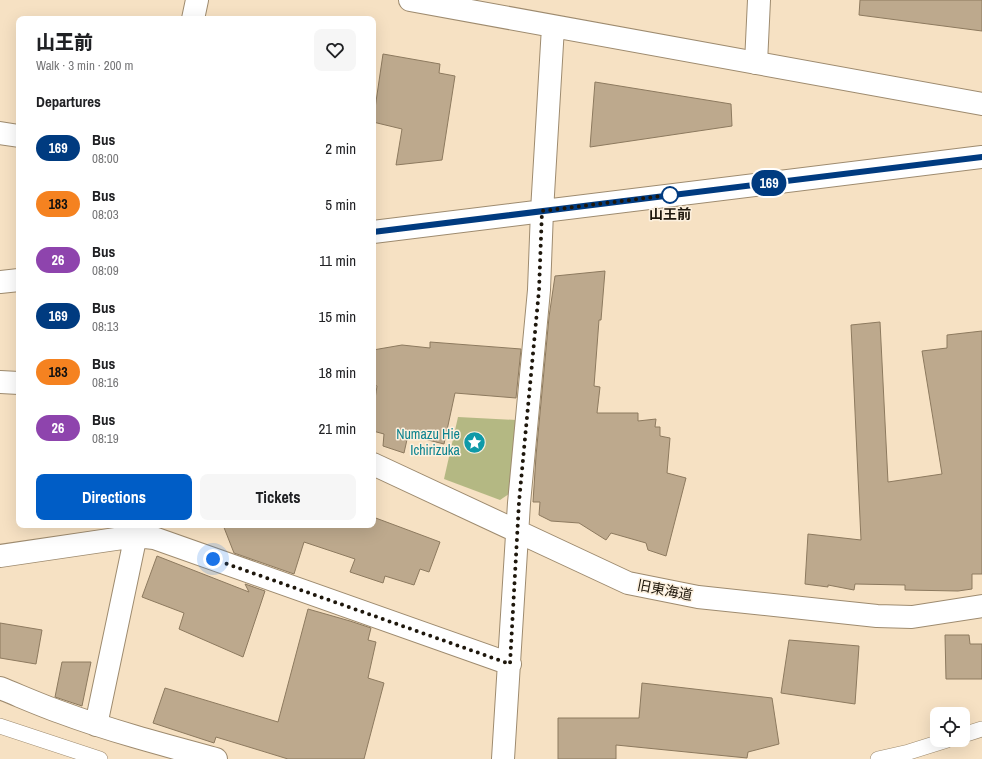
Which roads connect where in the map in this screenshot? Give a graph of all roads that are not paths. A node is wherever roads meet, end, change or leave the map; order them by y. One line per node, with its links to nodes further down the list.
1 (197, 0): 4 (street)
2 (410, 0): 5 (street)
3 (759, 0): 6 (street)
4 (194, 16)
5 (553, 27): 6 (street); 11 (street)
6 (756, 63): 7 (street)
7 (982, 104)
8 (0, 133): 9 (street)
9 (16, 136)
10 (982, 157): 11 (street)
11 (542, 211): 12 (street); 19 (street)
12 (376, 232)
13 (16, 280): 14 (street)
14 (0, 282)
15 (0, 382): 16 (street)
16 (16, 384)
17 (376, 465): 19 (street, 旧東海道)
18 (137, 530): 20 (street); 22 (street); 24 (street)
19 (518, 530): 21 (street, 旧東海道); 22 (street)
20 (0, 556)
21 (982, 606)
22 (510, 664): 31 (street)
23 (0, 688): 24 (street)
24 (96, 725): 30 (street)
25 (0, 726): 29 (lane)
26 (982, 729): 27 (lane)
27 (970, 733)
28 (930, 745): 32 (lane)
29 (100, 759)
30 (216, 759)
31 (503, 759)
32 (878, 759)

